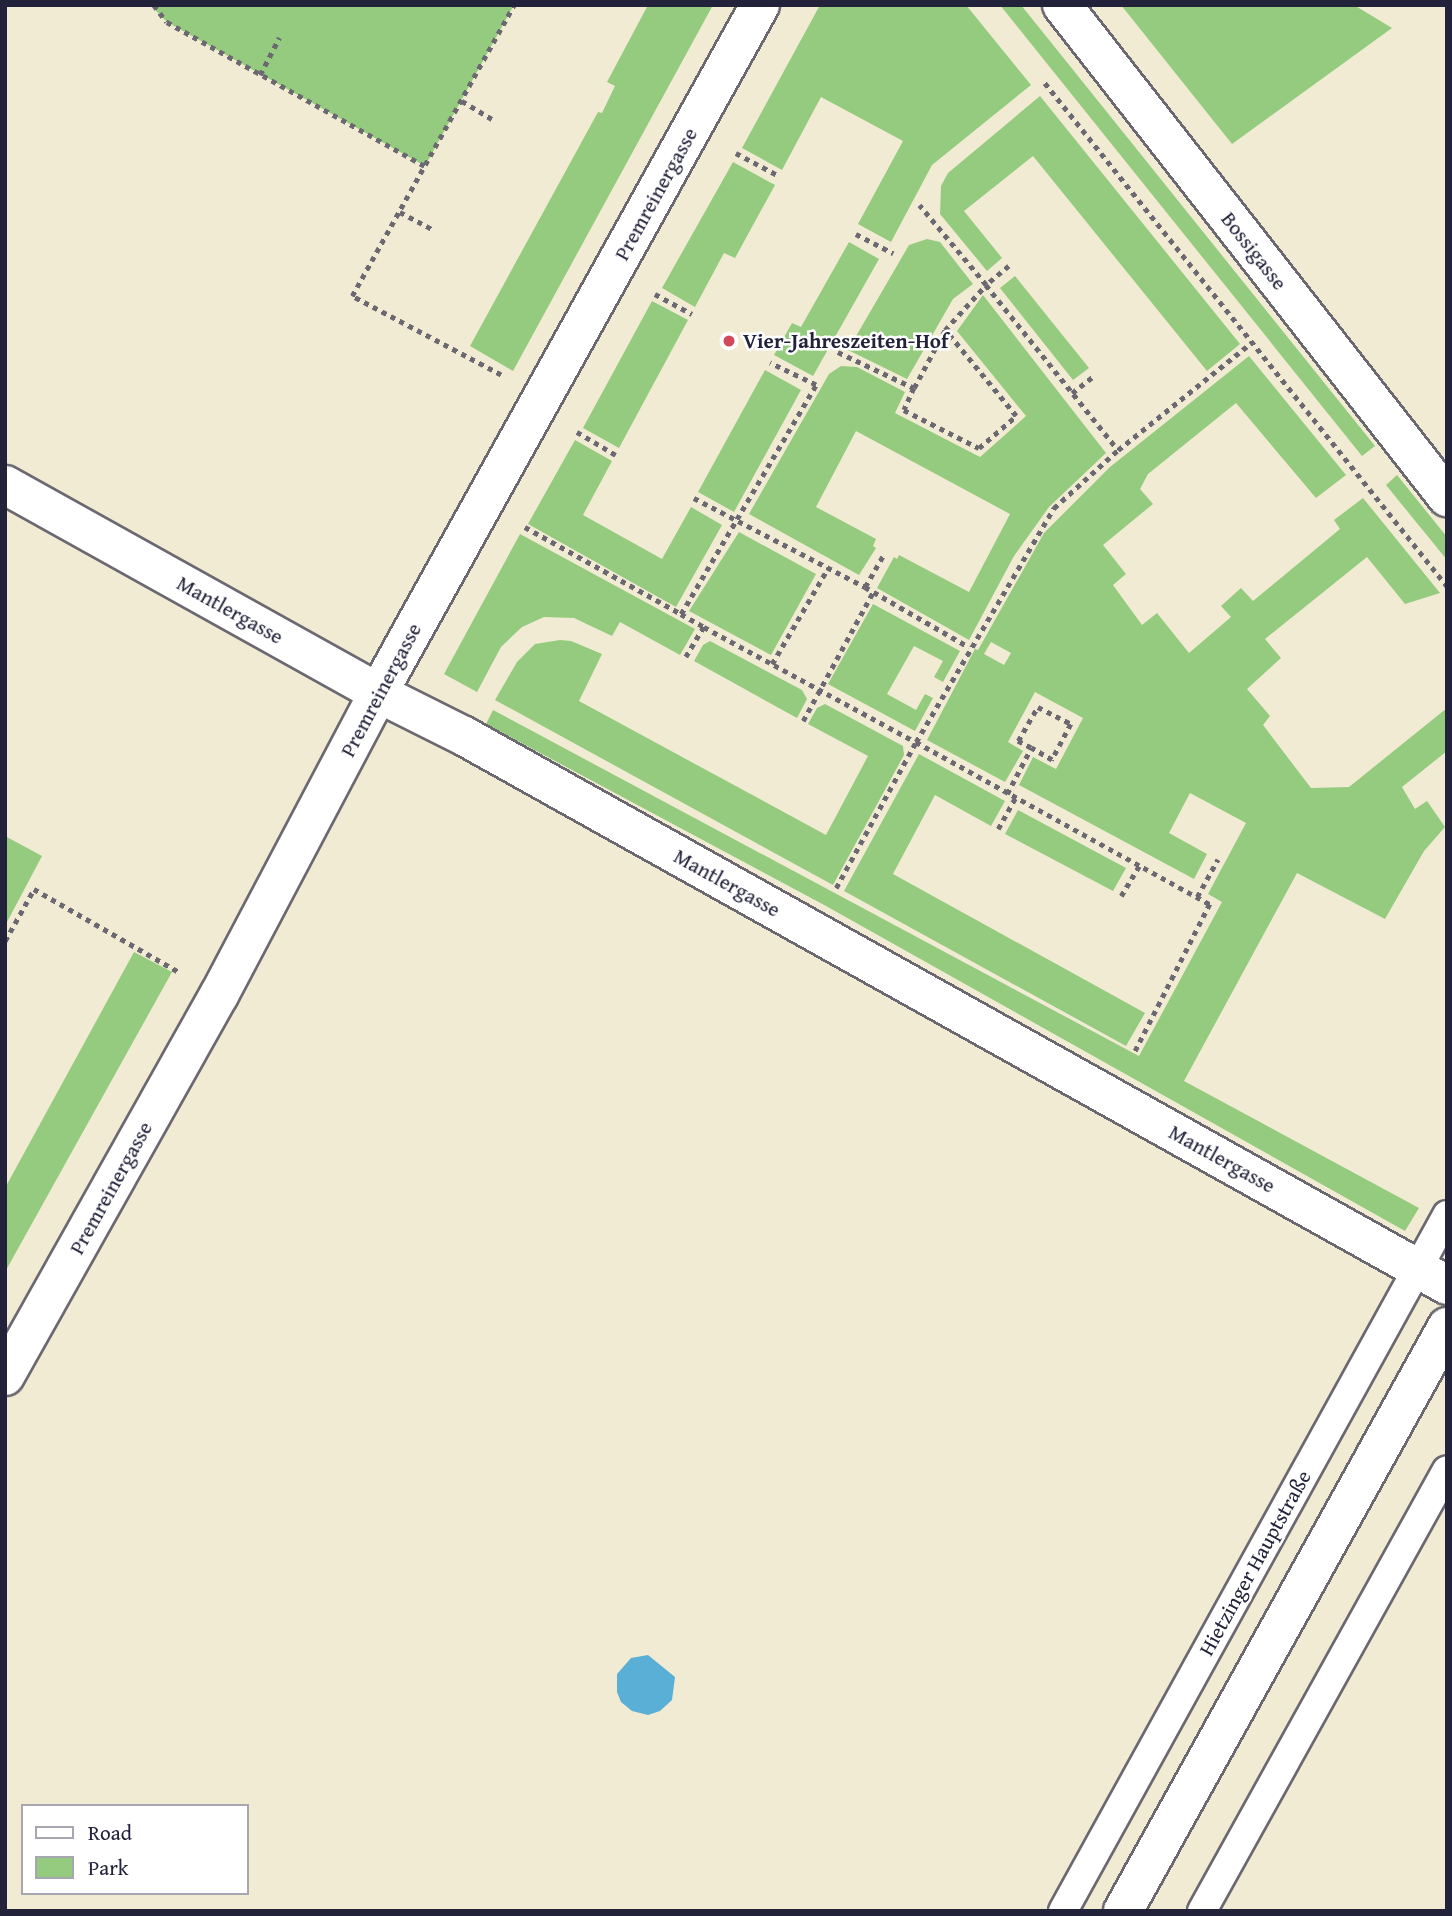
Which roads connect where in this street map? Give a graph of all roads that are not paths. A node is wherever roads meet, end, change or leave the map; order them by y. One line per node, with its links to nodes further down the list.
1 (760, 5): 5 (street, Premreinergasse)
2 (1062, 5): 4 (street, Bossigasse)
3 (5, 485): 5 (street, Mantlergasse)
4 (1447, 497)
5 (378, 693): 7 (street, Mantlergasse); 9 (street, Premreinergasse)
6 (1447, 1215): 7 (lane, Hietzinger Hauptstraße)
7 (1432, 1276): 11 (lane, Hietzinger Hauptstraße)
8 (1447, 1327): 12 (street)
9 (5, 1376)
10 (1447, 1469): 13 (lane)
11 (1063, 1911)
12 (1123, 1911)
13 (1202, 1911)

